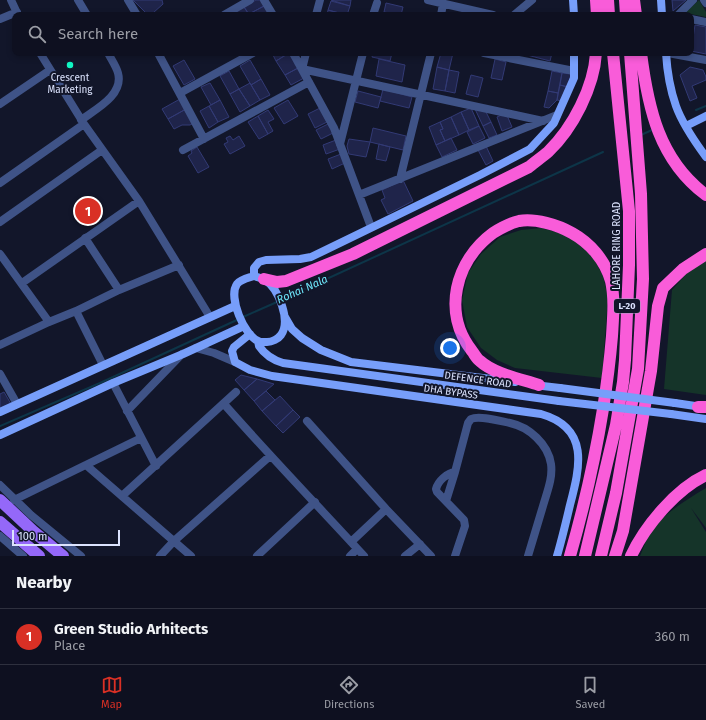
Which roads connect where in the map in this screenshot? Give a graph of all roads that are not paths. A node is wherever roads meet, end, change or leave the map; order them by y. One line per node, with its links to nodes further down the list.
1 (11, 0): 20 (street)
2 (78, 0): 21 (street)
3 (128, 0): 22 (street)
4 (250, 0): 23 (street)
5 (264, 0): 24 (street)
6 (320, 0): 25 (street)
7 (428, 0): 19 (street)
8 (532, 0): 29 (street)
9 (573, 0): 30 (main road)
10 (596, 0): 31 (highway)
11 (608, 0): 32 (highway)
12 (625, 0): 33 (highway)
13 (634, 0): 34 (highway)
14 (661, 0): 35 (main road)
15 (693, 0): 36 (street)
16 (704, 0): 18 (street)
17 (377, 3): 26 (street)
18 (706, 3)
19 (443, 4): 27 (street); 28 (street)
20 (16, 12)
21 (84, 12)
22 (135, 12)
23 (229, 12)
24 (270, 12)
25 (317, 12)
26 (374, 12)
27 (441, 12)
28 (479, 12)
29 (518, 12)
30 (574, 12)
31 (597, 12)
32 (609, 12)
33 (626, 12)
34 (636, 12)
35 (663, 12)
36 (681, 12)
37 (12, 15): 38 (street)
38 (0, 19)
39 (694, 20): 40 (street)
40 (706, 22)
41 (42, 56): 59 (street)
42 (110, 56): 69 (street)
43 (161, 56): 63 (street)
44 (248, 56): 63 (street)
45 (295, 56): 58 (street)
46 (305, 56): 58 (street)
47 (362, 56): 61 (street)
48 (430, 56): 64 (street)
49 (499, 56): 60 (street)
50 (574, 56): 60 (main road)
51 (596, 56): 87 (highway)
52 (613, 56): 149 (highway, LAHORE RING ROAD / L-20)
53 (630, 56): 150 (highway, L-20)
54 (641, 56): 79 (highway)
55 (667, 56): 70 (main road)
56 (684, 56): 57 (street)
57 (706, 60)
58 (302, 69): 61 (street); 62 (street)
59 (50, 70): 65 (street); 69 (street)
60 (574, 71): 66 (main road)
61 (355, 80): 64 (street); 72 (street)
62 (309, 82): 71 (street); 72 (street)
63 (180, 93): 71 (street)
64 (421, 94): 68 (street); 76 (street)
65 (0, 104)
66 (557, 115): 68 (street); 82 (main road)
67 (706, 116): 70 (main road)
68 (543, 121): 76 (street)
69 (82, 122): 73 (street); 77 (street)
70 (686, 126): 75 (main road)
71 (204, 139): 74 (street)
72 (340, 144): 78 (street)
73 (102, 150): 80 (street); 81 (street)
74 (184, 150)
75 (706, 157)
76 (400, 179): 78 (street)
77 (0, 183)
78 (359, 195): 82 (street)
79 (706, 196)
80 (139, 201): 83 (street); 86 (street)
81 (0, 222)
82 (371, 227): 87 (main road)
83 (85, 238): 88 (street); 89 (street)
84 (0, 254): 88 (street)
85 (706, 254): 151 (highway)
86 (179, 265): 89 (street); 92 (street)
87 (259, 278): 90 (main road); 93 (main road)
88 (22, 283): 94 (street)
89 (119, 290): 91 (street)
90 (235, 306): 92 (main road); 95 (main road)
91 (76, 311): 94 (street); 102 (street)
92 (210, 317): 102 (main road)
93 (285, 317): 97 (main road); 105 (main road, DEFENCE ROAD)
94 (49, 322): 98 (street)
95 (244, 326): 96 (main road); 99 (main road)
96 (250, 334): 97 (main road); 101 (main road)
97 (258, 341): 112 (main road, DEFENCE ROAD, bridge)
98 (0, 345)
99 (196, 348): 100 (main road); 101 (street)
100 (183, 354): 104 (main road); 110 (street)
101 (235, 362): 147 (main road, DHA BYPASS)
102 (103, 365): 107 (main road)
103 (0, 374): 107 (street)
104 (112, 383): 110 (street); 114 (main road)
105 (539, 385): 109 (main road, DEFENCE ROAD, bridge); 148 (highway)
106 (236, 392): 108 (street)
107 (17, 404): 111 (main road)
108 (224, 404): 116 (street); 118 (street)
109 (703, 407)
110 (127, 411): 115 (street)
111 (0, 412)
112 (706, 419)
113 (308, 421): 127 (street)
114 (0, 435)
115 (141, 438): 117 (street); 118 (street)
116 (270, 456): 126 (street); 130 (street)
117 (86, 465): 122 (street); 124 (street)
118 (156, 466): 122 (street)
119 (455, 472): 125 (street); 125 (street); 146 (street)
120 (706, 475): 152 (highway)
121 (0, 485): 124 (street)
122 (122, 496): 130 (street)
123 (0, 500): 136 (main road)
124 (14, 500): 137 (street)
125 (446, 501): 145 (street)
126 (315, 502): 131 (street); 140 (street)
127 (386, 509): 131 (street); 132 (street)
128 (0, 522): 135 (main road)
129 (0, 536): 134 (street)
130 (174, 541): 138 (street); 139 (street)
131 (350, 542): 133 (street)
132 (420, 544): 143 (street); 144 (street)
133 (357, 549): 141 (street); 142 (street)
134 (23, 556)
135 (39, 556)
136 (63, 556)
137 (81, 556)
138 (160, 556)
139 (191, 556)
140 (257, 556)
141 (350, 556)
142 (364, 556)
143 (405, 556)
144 (431, 556)
145 (455, 556)
146 (528, 556)
147 (557, 556)
148 (570, 556)
149 (585, 556)
150 (601, 556)
151 (615, 556)
152 (631, 556)

